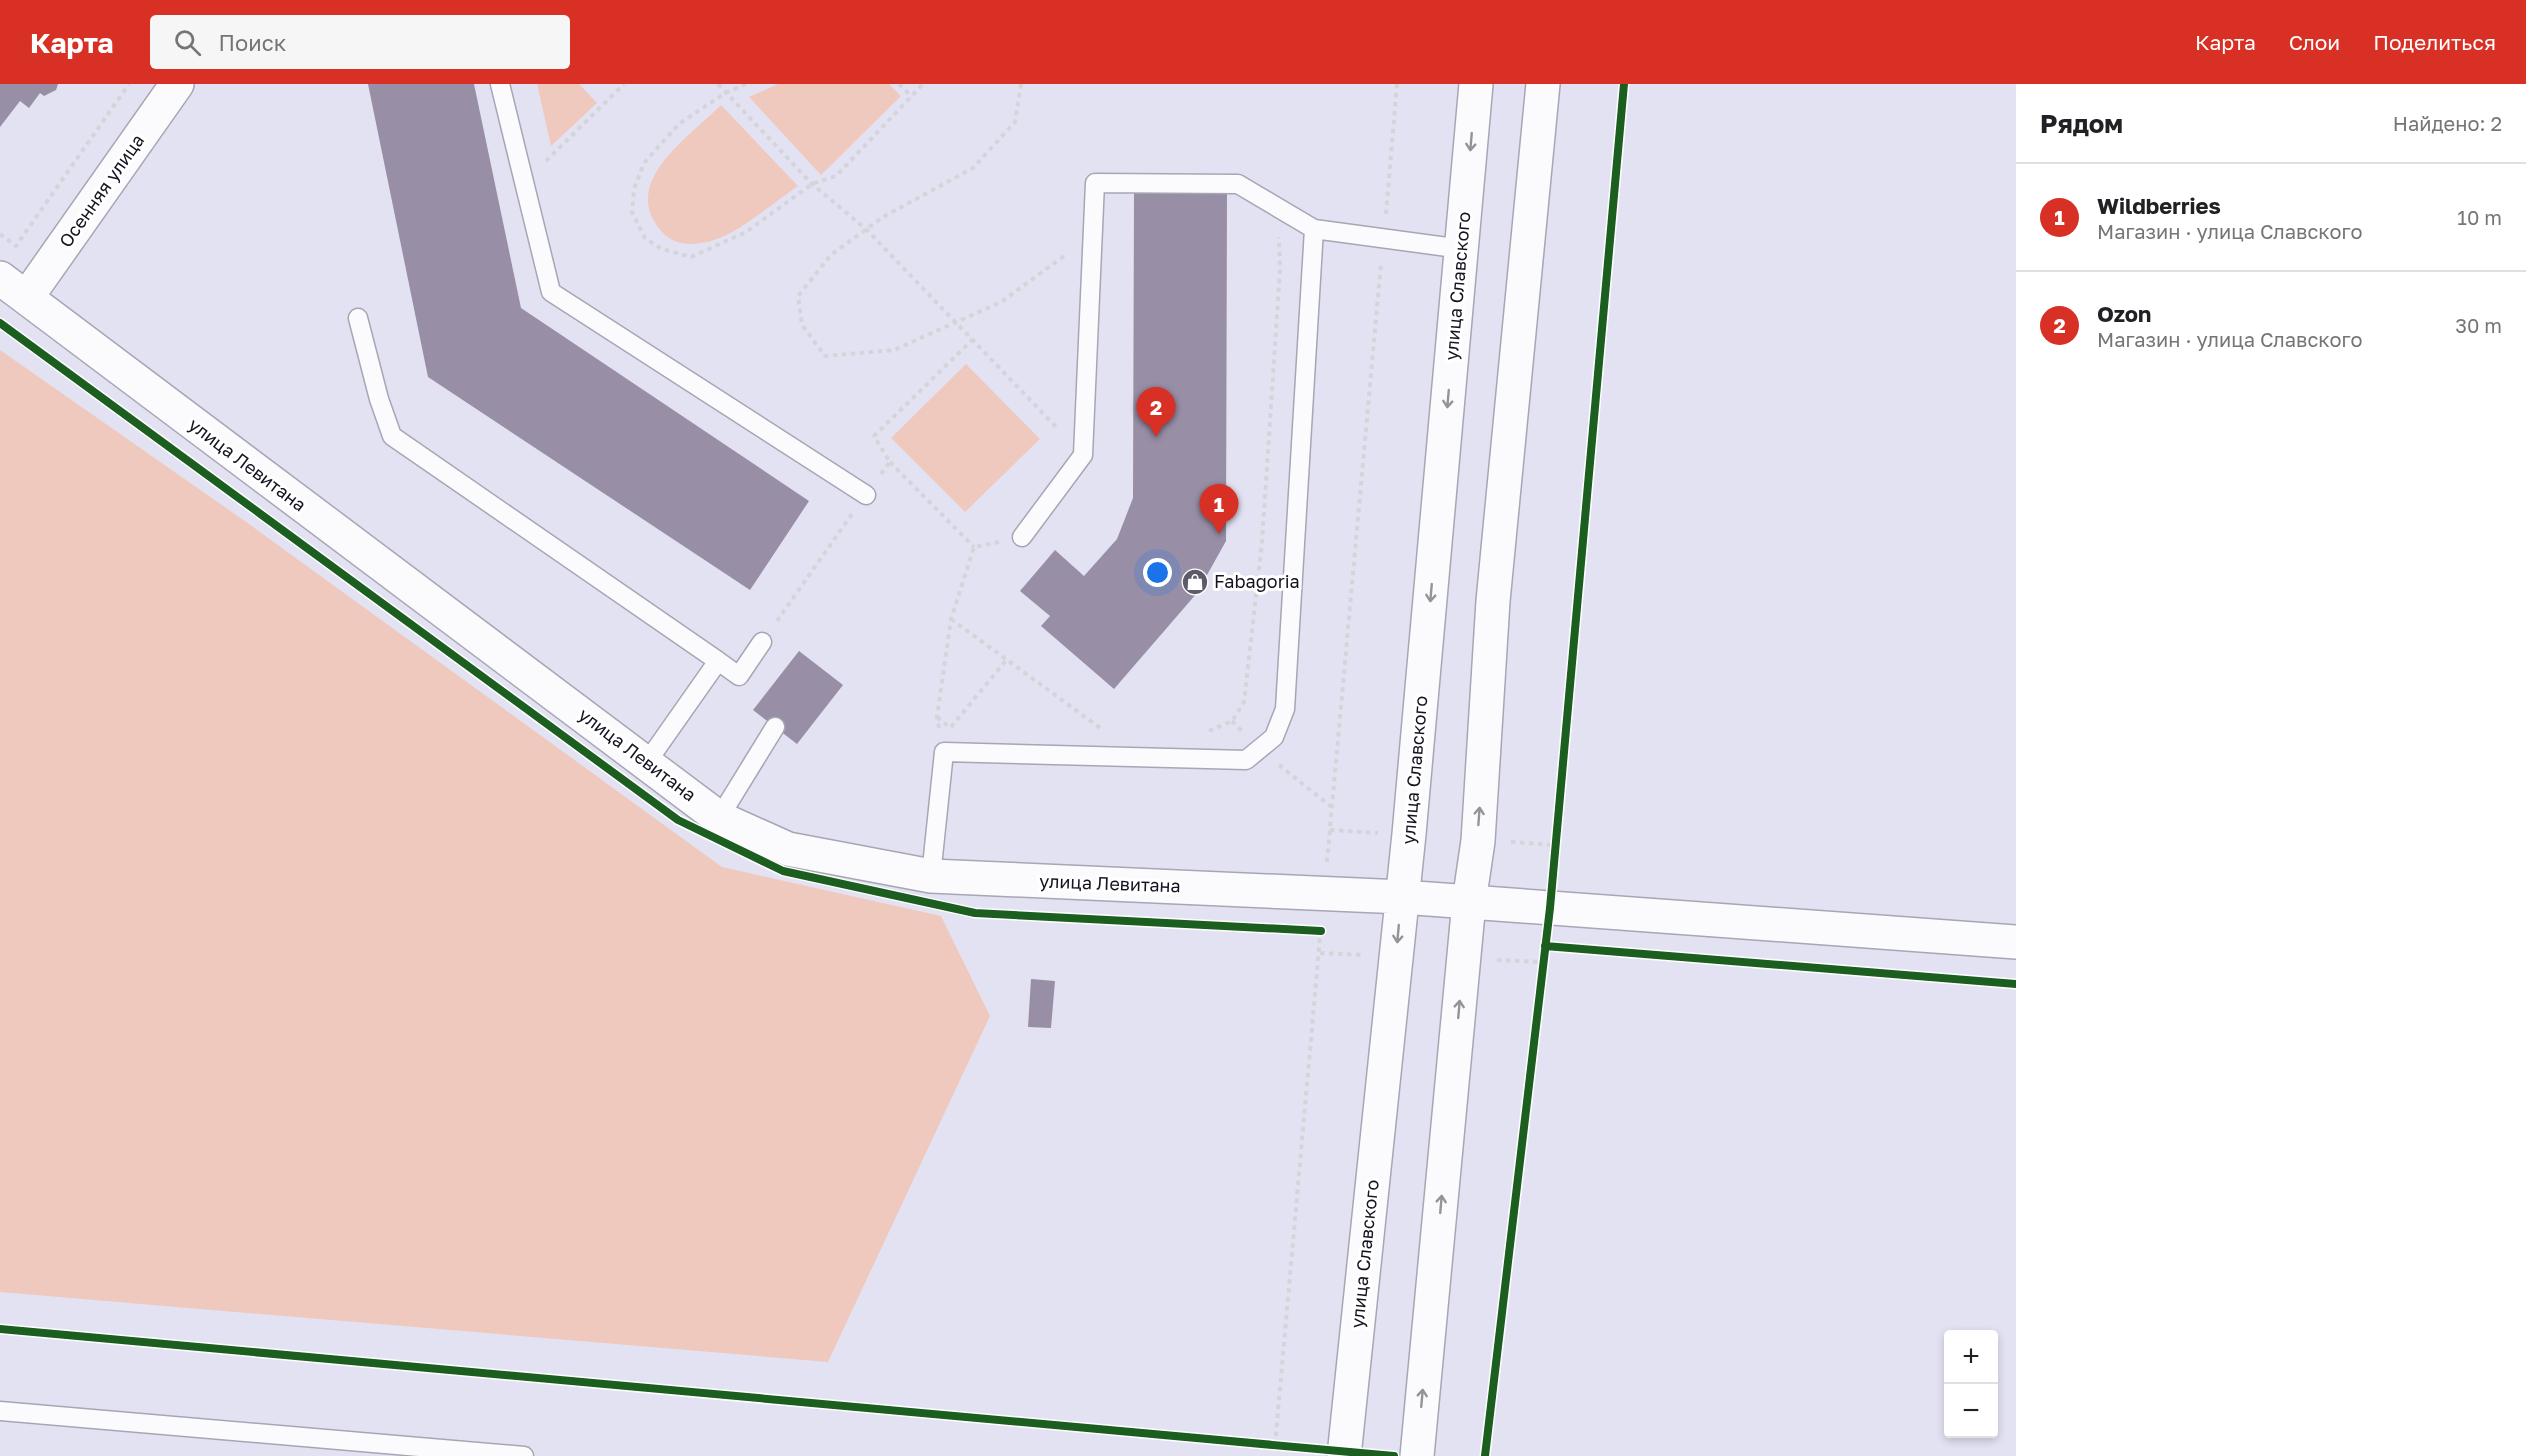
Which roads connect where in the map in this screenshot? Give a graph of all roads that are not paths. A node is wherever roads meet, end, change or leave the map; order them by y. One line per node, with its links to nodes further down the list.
1 (177, 84): 8 (street, Осенняя улица)
2 (500, 84): 10 (lane)
3 (1476, 84): 6 (street, улица Славского, one-way to 6)
4 (1543, 84): 19 (street, one-way to 4)
5 (1314, 229): 6 (lane); 11 (lane); 17 (lane)
6 (1462, 249): 18 (street, улица Славского, one-way to 18)
7 (0, 278): 8 (street, улица Левитана)
8 (27, 297): 15 (street, улица Левитана)
9 (358, 318): 13 (lane)
10 (866, 495)
11 (1022, 537)
12 (762, 642): 13 (lane)
13 (718, 661): 15 (lane)
14 (775, 727): 16 (lane)
15 (647, 762): 16 (street, улица Левитана)
16 (718, 818): 17 (street, улица Левитана)
17 (931, 876): 18 (street, улица Левитана)
18 (1402, 897): 19 (street, улица Левитана); 23 (street, улица Славского, one-way to 23)
19 (1469, 903): 20 (street, улица Левитана); 24 (street, one-way to 19)
20 (2016, 942)
21 (0, 1411): 22 (lane)
22 (524, 1456)
23 (1344, 1456)
24 (1417, 1456)

